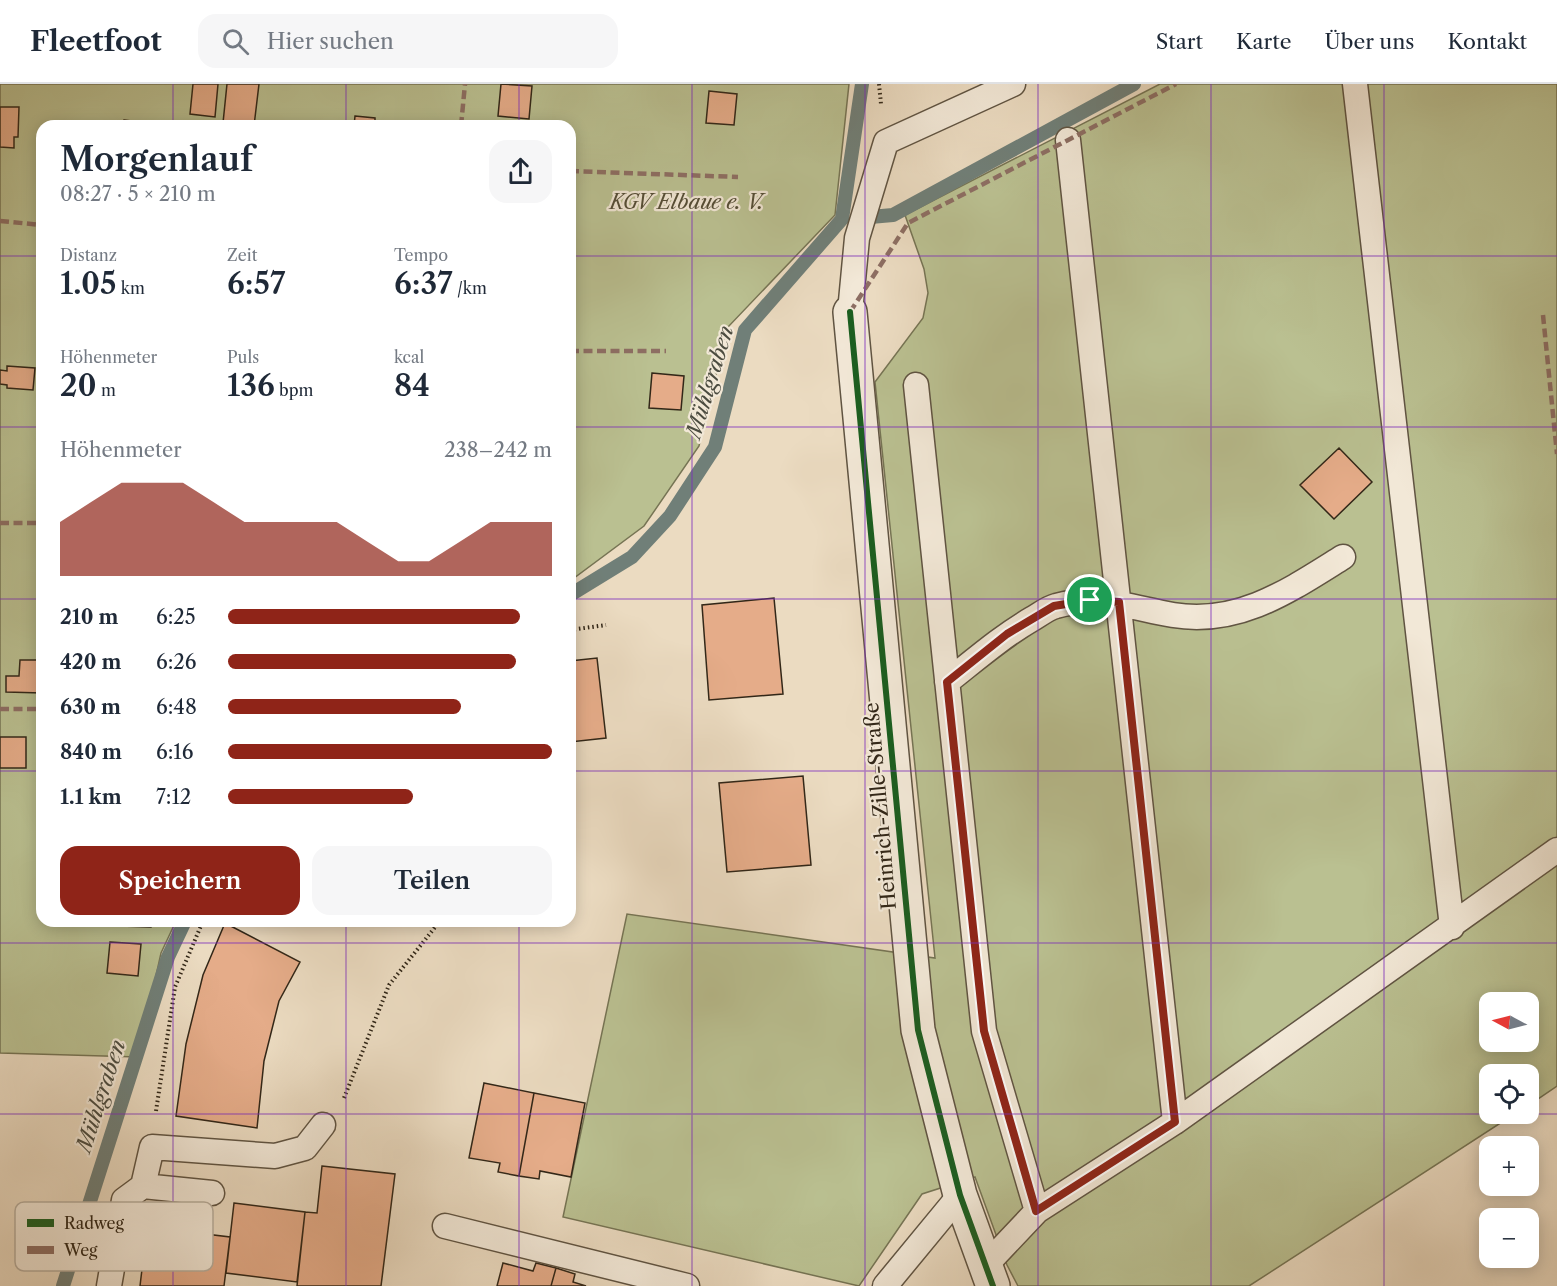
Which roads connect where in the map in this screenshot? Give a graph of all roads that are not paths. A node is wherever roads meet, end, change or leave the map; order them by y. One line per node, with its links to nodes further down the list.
1 (1013, 84): 4 (lane)
2 (1355, 84): 10 (lane)
3 (1068, 140): 7 (lane)
4 (850, 312): 15 (street, Heinrich-Zille-Straße)
5 (916, 385): 8 (lane)
6 (1342, 557): 7 (lane)
7 (1119, 602): 8 (lane); 11 (lane)
8 (947, 682): 17 (lane)
9 (1557, 850): 10 (lane)
10 (1452, 927): 11 (lane)
11 (1175, 1122): 17 (lane)
12 (323, 1125): 13 (lane)
13 (143, 1186): 14 (lane); 16 (lane)
14 (212, 1193)
15 (960, 1195): 20 (street, Heinrich-Zille-Straße); 24 (lane)
16 (124, 1202)
17 (1036, 1211): 20 (lane)
18 (445, 1226): 21 (lane)
19 (112, 1271): 22 (lane)
20 (989, 1276)
21 (633, 1279): 23 (lane)
22 (109, 1286)
23 (687, 1286)
24 (885, 1286)

